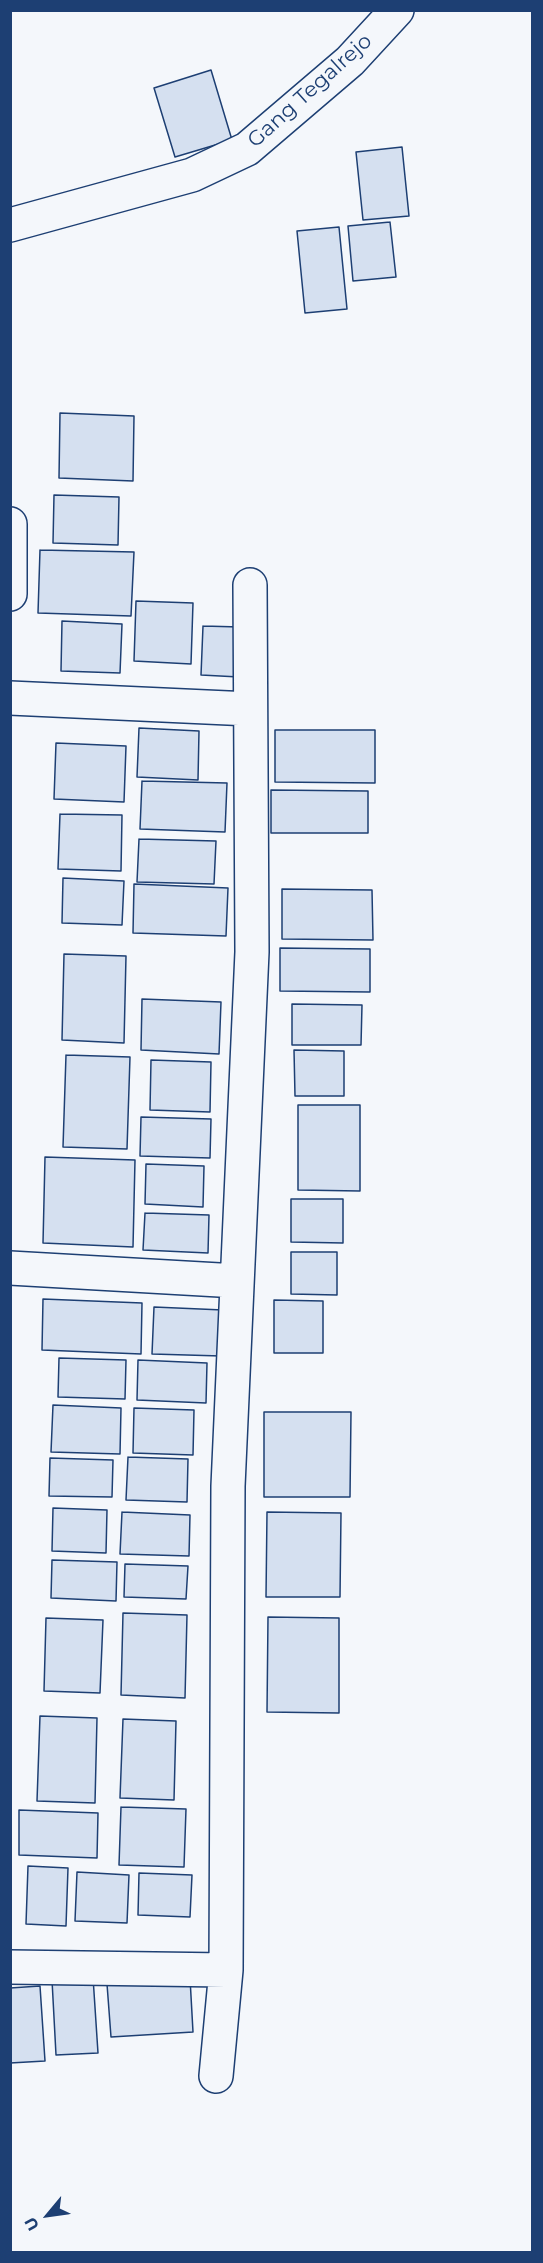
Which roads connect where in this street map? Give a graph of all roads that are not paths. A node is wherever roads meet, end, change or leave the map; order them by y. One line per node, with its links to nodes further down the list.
1 (397, 10): 2 (street, Gang Tegalrejo)
2 (10, 225)
3 (10, 524): 5 (street)
4 (250, 585): 7 (street)
5 (10, 594)
6 (10, 698): 7 (street)
7 (250, 709): 9 (street)
8 (10, 1268): 9 (street)
9 (237, 1281): 11 (street)
10 (12, 1967): 11 (street)
11 (226, 1970): 12 (street)
12 (216, 2076)

